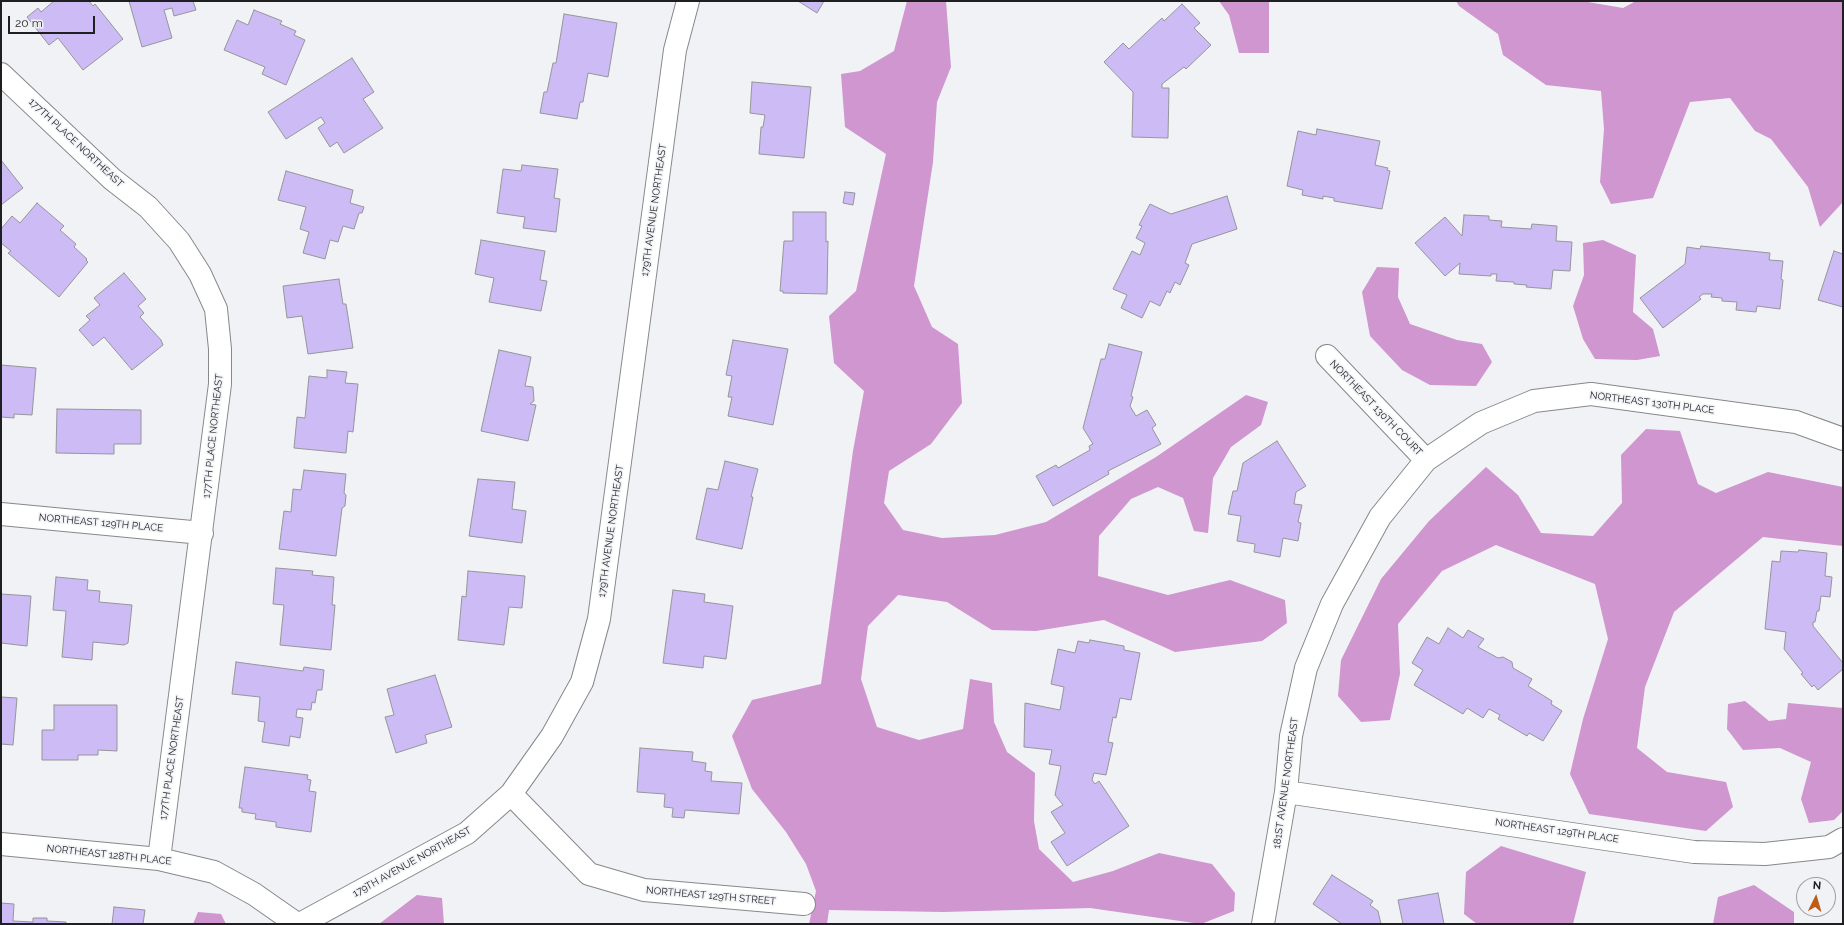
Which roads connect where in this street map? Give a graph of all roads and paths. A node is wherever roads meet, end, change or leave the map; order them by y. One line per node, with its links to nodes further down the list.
1 (688, 1): 9 (street, 179TH AVENUE NORTHEAST)
2 (1, 74): 7 (street, 177TH PLACE NORTHEAST)
3 (1326, 356): 5 (street, NORTHEAST 130TH COURT)
4 (1843, 439): 5 (street, NORTHEAST 130TH PLACE)
5 (1426, 460): 8 (street, 181ST AVENUE NORTHEAST)
6 (1, 514): 7 (street, NORTHEAST 129TH PLACE)
7 (202, 533): 12 (street, 177TH PLACE NORTHEAST)
8 (1286, 792): 10 (street, NORTHEAST 129TH PLACE); 16 (street, 181ST AVENUE NORTHEAST)
9 (511, 794): 13 (street, NORTHEAST 129TH STREET); 15 (street, 179TH AVENUE NORTHEAST)
10 (1836, 843)
11 (1, 844): 12 (street, NORTHEAST 128TH PLACE)
12 (159, 859): 14 (street, NORTHEAST 128TH PLACE)
13 (804, 904)
14 (297, 924)
15 (300, 924)
16 (1263, 924)

